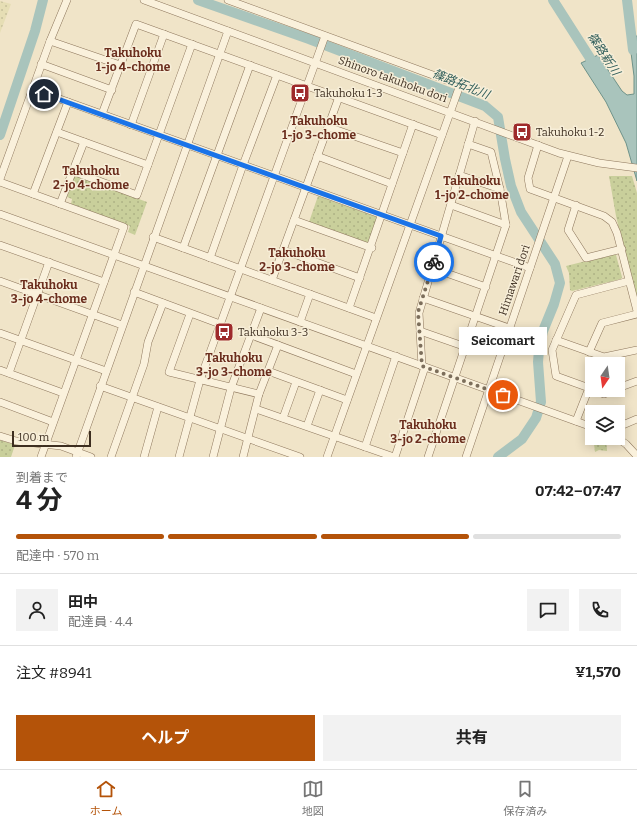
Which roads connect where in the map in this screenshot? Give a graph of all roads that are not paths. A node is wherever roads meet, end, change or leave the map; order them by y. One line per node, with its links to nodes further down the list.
1 (67, 0): 8 (street)
2 (144, 0): 4 (street, Shinoro takuhoku dori)
3 (228, 0): 7 (street)
4 (154, 2): 5 (street, Shinoro takuhoku dori)
5 (228, 31): 10 (street); 11 (street, Shinoro takuhoku dori)
6 (164, 34): 9 (street); 13 (street); 24 (street)
7 (325, 37): 11 (street); 21 (street)
8 (50, 41): 12 (street); 13 (street)
9 (192, 44): 10 (street); 29 (street)
10 (220, 54): 14 (street); 32 (street)
11 (315, 62): 16 (street); 21 (street, Shinoro takuhoku dori)
12 (41, 64): 17 (street); 18 (street)
13 (120, 65): 18 (street)
14 (250, 65): 15 (street); 35 (street)
15 (277, 75): 16 (street); 39 (street)
16 (307, 86): 19 (street); 43 (street)
17 (32, 89): 20 (street); 44 (street)
18 (112, 90): 22 (street)
19 (338, 97): 25 (street); 26 (street)
20 (68, 102): 22 (street); 27 (street)
21 (450, 112): 23 (street, Shinoro takuhoku dori); 28 (street)
22 (102, 114): 24 (street)
23 (475, 121): 31 (street); 33 (street, Shinoro takuhoku dori)
24 (131, 124): 29 (street)
25 (413, 124): 28 (street); 34 (street)
26 (328, 127): 34 (street); 36 (street)
27 (57, 132): 30 (street); 48 (street)
28 (442, 134): 56 (street)
29 (160, 135): 32 (street); 38 (street)
30 (84, 142): 38 (street); 41 (street)
31 (468, 144): 42 (street); 47 (street)
32 (187, 145): 35 (street); 59 (street)
33 (538, 145): 37 (street, Shinoro takuhoku dori); 49 (street)
34 (403, 153): 45 (street)
35 (217, 155): 39 (street); 61 (street)
36 (317, 156): 45 (street); 46 (street)
37 (568, 156): 40 (street, Shinoro takuhoku dori); 49 (street, Himawari dori)
38 (148, 165): 41 (street)
39 (242, 165): 43 (street); 67 (street)
40 (637, 168)
41 (72, 171): 50 (street)
42 (459, 175): 47 (street); 51 (street)
43 (273, 176): 46 (street); 72 (street)
44 (0, 180): 48 (street)
45 (392, 184): 54 (street)
46 (306, 187): 54 (street); 55 (street)
47 (500, 189): 57 (street)
48 (34, 194): 50 (street)
49 (554, 198): 52 (street); 71 (street, Himawari dori)
50 (60, 204): 65 (street)
51 (450, 205): 57 (street); 58 (street)
52 (576, 205): 63 (street); 63 (street)
53 (0, 214): 65 (street)
54 (382, 215): 56 (street); 62 (street)
55 (294, 220): 62 (street); 64 (street)
56 (409, 225): 58 (street); 91 (street)
57 (506, 225): 66 (street)
58 (441, 236): 66 (street); 70 (street)
59 (154, 238): 61 (street); 69 (street)
60 (0, 245): 68 (street)
61 (183, 248): 67 (street)
62 (372, 248): 73 (street)
63 (622, 249): 76 (street)
64 (283, 250): 73 (street); 74 (street)
65 (115, 255): 69 (street); 77 (street)
66 (496, 256): 71 (street); 78 (street)
67 (210, 258): 72 (street)
68 (49, 262): 77 (street); 80 (street)
69 (143, 266): 79 (street); 82 (street)
70 (432, 268): 78 (street); 83 (street)
71 (530, 268): 95 (street, Himawari dori)
72 (240, 269): 74 (street); 82 (street)
73 (360, 278): 86 (street)
74 (272, 280): 81 (street)
75 (0, 281): 80 (street)
76 (630, 281): 87 (street); 100 (street)
77 (104, 282): 88 (street)
78 (486, 287): 90 (street)
79 (134, 292): 84 (street); 94 (street)
80 (37, 294): 88 (street); 99 (street)
81 (310, 294): 86 (street); 92 (street)
82 (230, 297): 85 (street); 93 (street)
83 (423, 298): 90 (street); 96 (street)
84 (163, 303): 89 (street); 127 (street)
85 (261, 308): 92 (street); 98 (street)
86 (349, 308): 91 (street)
87 (637, 313): 105 (street)
88 (92, 314): 94 (street); 107 (street)
89 (190, 314): 93 (street); 115 (street)
90 (476, 316): 95 (street); 103 (street)
91 (376, 318): 102 (street)
92 (300, 322): 102 (street)
93 (220, 324): 115 (street)
94 (122, 325): 110 (street)
95 (509, 328): 122 (street, Himawari dori)
96 (420, 331): 103 (street); 108 (street)
97 (0, 333): 99 (street)
98 (251, 335): 101 (street); 121 (street)
99 (20, 340): 107 (street); 112 (street)
100 (556, 340): 105 (street); 120 (street)
101 (278, 345): 111 (street); 113 (street)
102 (366, 346): 106 (street); 113 (street)
103 (466, 347): 114 (street)
104 (637, 350): 105 (street)
105 (589, 352)
106 (396, 356): 108 (street); 146 (street)
107 (75, 360): 110 (street); 124 (street)
108 (424, 366): 114 (street); 158 (street)
109 (0, 370): 112 (street)
110 (106, 371): 119 (street)
111 (268, 371): 117 (street); 125 (street)
112 (9, 373): 124 (street)
113 (356, 374): 128 (street)
114 (455, 377): 122 (street); 159 (street)
115 (200, 380): 121 (street); 132 (street)
116 (637, 381): 118 (street)
117 (296, 382): 123 (street); 133 (street)
118 (625, 385)
119 (100, 386): 127 (street); 147 (street)
120 (585, 386)
121 (231, 388): 125 (street); 140 (street)
122 (489, 389): 135 (street); 160 (street, Himawari dori)
123 (320, 390): 128 (street); 139 (street)
124 (63, 393): 136 (street)
125 (259, 394): 131 (street)
126 (588, 397): 135 (street)
127 (132, 398): 130 (street); 151 (street)
128 (347, 400): 142 (street)
129 (0, 402): 136 (street)
130 (158, 407): 132 (street); 152 (street)
131 (256, 409): 133 (street); 143 (street)
132 (190, 418): 140 (street); 153 (street)
133 (283, 418): 139 (street)
134 (637, 419): 138 (street)
135 (576, 421): 137 (street)
136 (53, 422): 145 (street)
137 (585, 424)
138 (625, 424)
139 (307, 426): 142 (street)
140 (220, 429): 143 (street); 154 (street)
141 (0, 436): 145 (street)
142 (334, 436): 146 (street); 157 (street)
143 (248, 439): 155 (street); 156 (street)
144 (625, 443): 148 (street)
145 (45, 446): 147 (street); 149 (street)
146 (365, 447): 158 (street)
147 (77, 454): 150 (street)
148 (637, 456)
149 (41, 457)
150 (91, 457)
151 (112, 457)
152 (144, 457)
153 (180, 457)
154 (213, 457)
155 (243, 457)
156 (300, 457)
157 (327, 457)
158 (394, 457)
159 (428, 457)
160 (466, 457)

